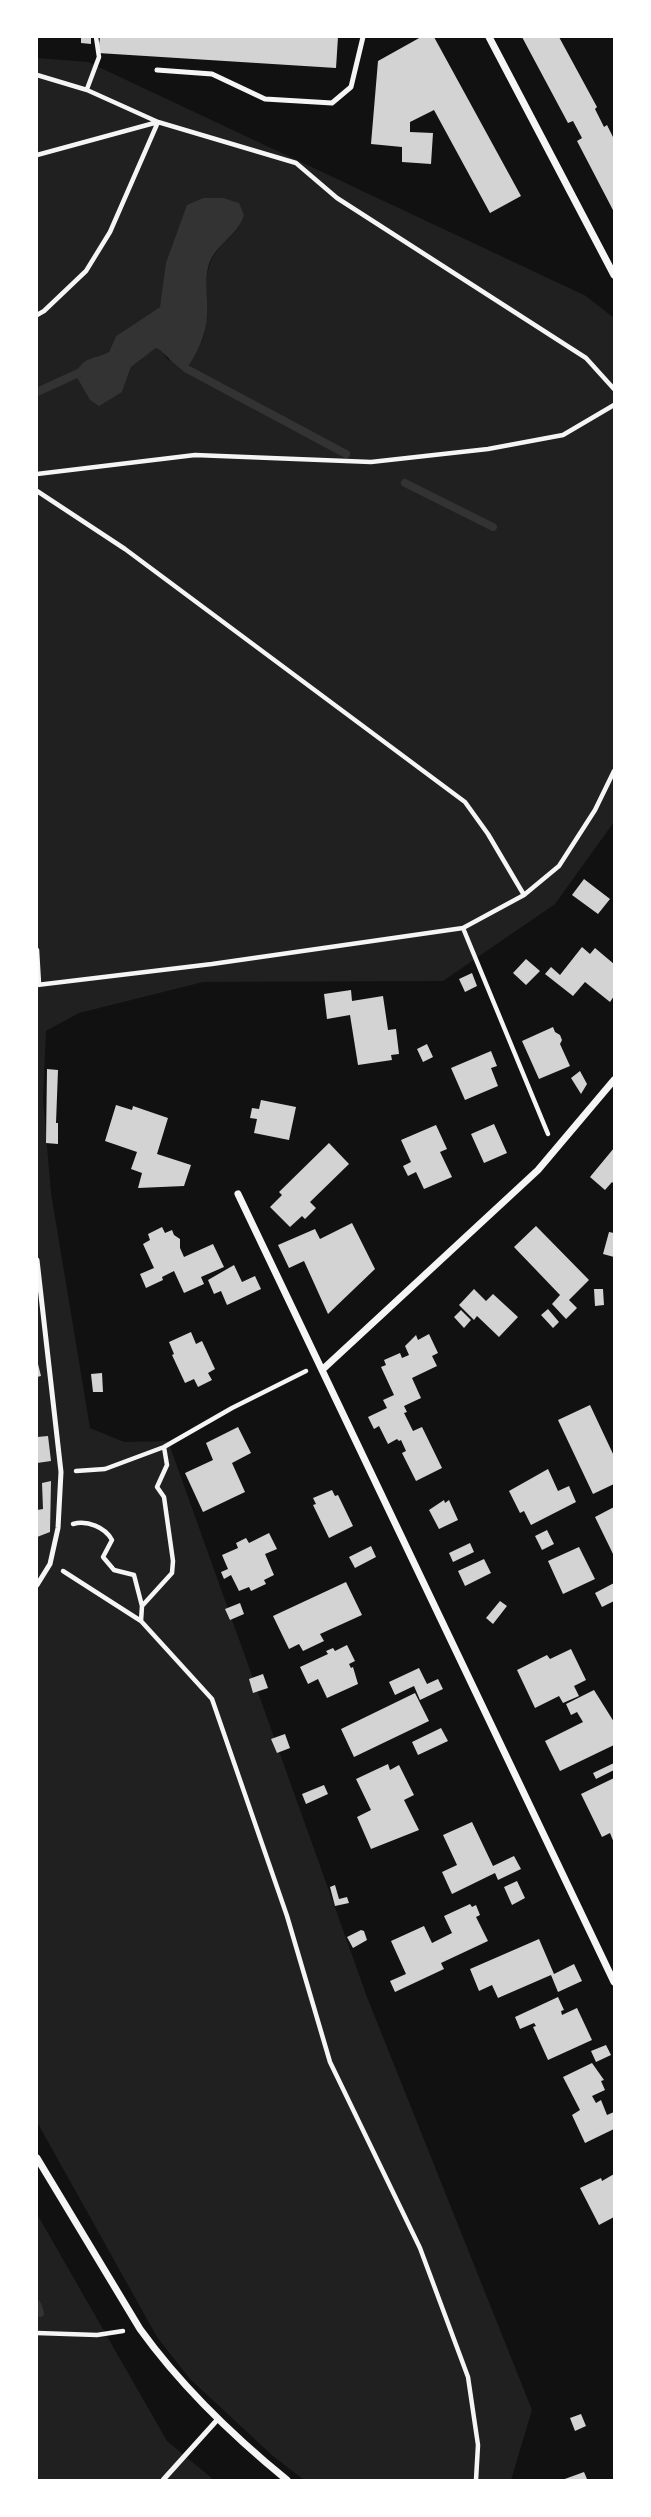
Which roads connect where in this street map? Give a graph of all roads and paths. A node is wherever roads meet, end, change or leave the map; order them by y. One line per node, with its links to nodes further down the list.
1 (96, 37): 6 (path)
2 (363, 37): 4 (lane)
3 (489, 37): 9 (street)
4 (158, 70)
5 (37, 75): 6 (path)
6 (87, 90): 7 (path)
7 (158, 122): 8 (path); 10 (path); 11 (path)
8 (37, 155)
9 (614, 275)
10 (37, 315)
11 (614, 388)
12 (614, 405): 13 (path)
13 (37, 474)
14 (37, 491): 16 (path)
15 (614, 771): 16 (path)
16 (524, 895): 17 (path)
17 (463, 928): 19 (path); 21 (path)
18 (37, 950): 19 (path)
19 (38, 984)
20 (614, 1080): 21 (street)
21 (555, 1151): 24 (street)
22 (238, 1194): 24 (street)
23 (37, 1260): 26 (lane)
24 (322, 1370): 25 (path); 32 (street)
25 (164, 1447): 26 (path); 30 (path)
26 (61, 1472): 27 (lane)
27 (58, 1528): 28 (lane); 30 (path)
28 (50, 1563): 29 (lane); 31 (path)
29 (37, 1585)
30 (142, 1606): 31 (path)
31 (141, 1621): 39 (path)
32 (614, 1982)
33 (37, 2158): 34 (street)
34 (140, 2329): 35 (path); 36 (street)
35 (37, 2333)
36 (218, 2419): 37 (lane); 38 (street)
37 (163, 2480)
38 (287, 2480)
39 (476, 2480)

